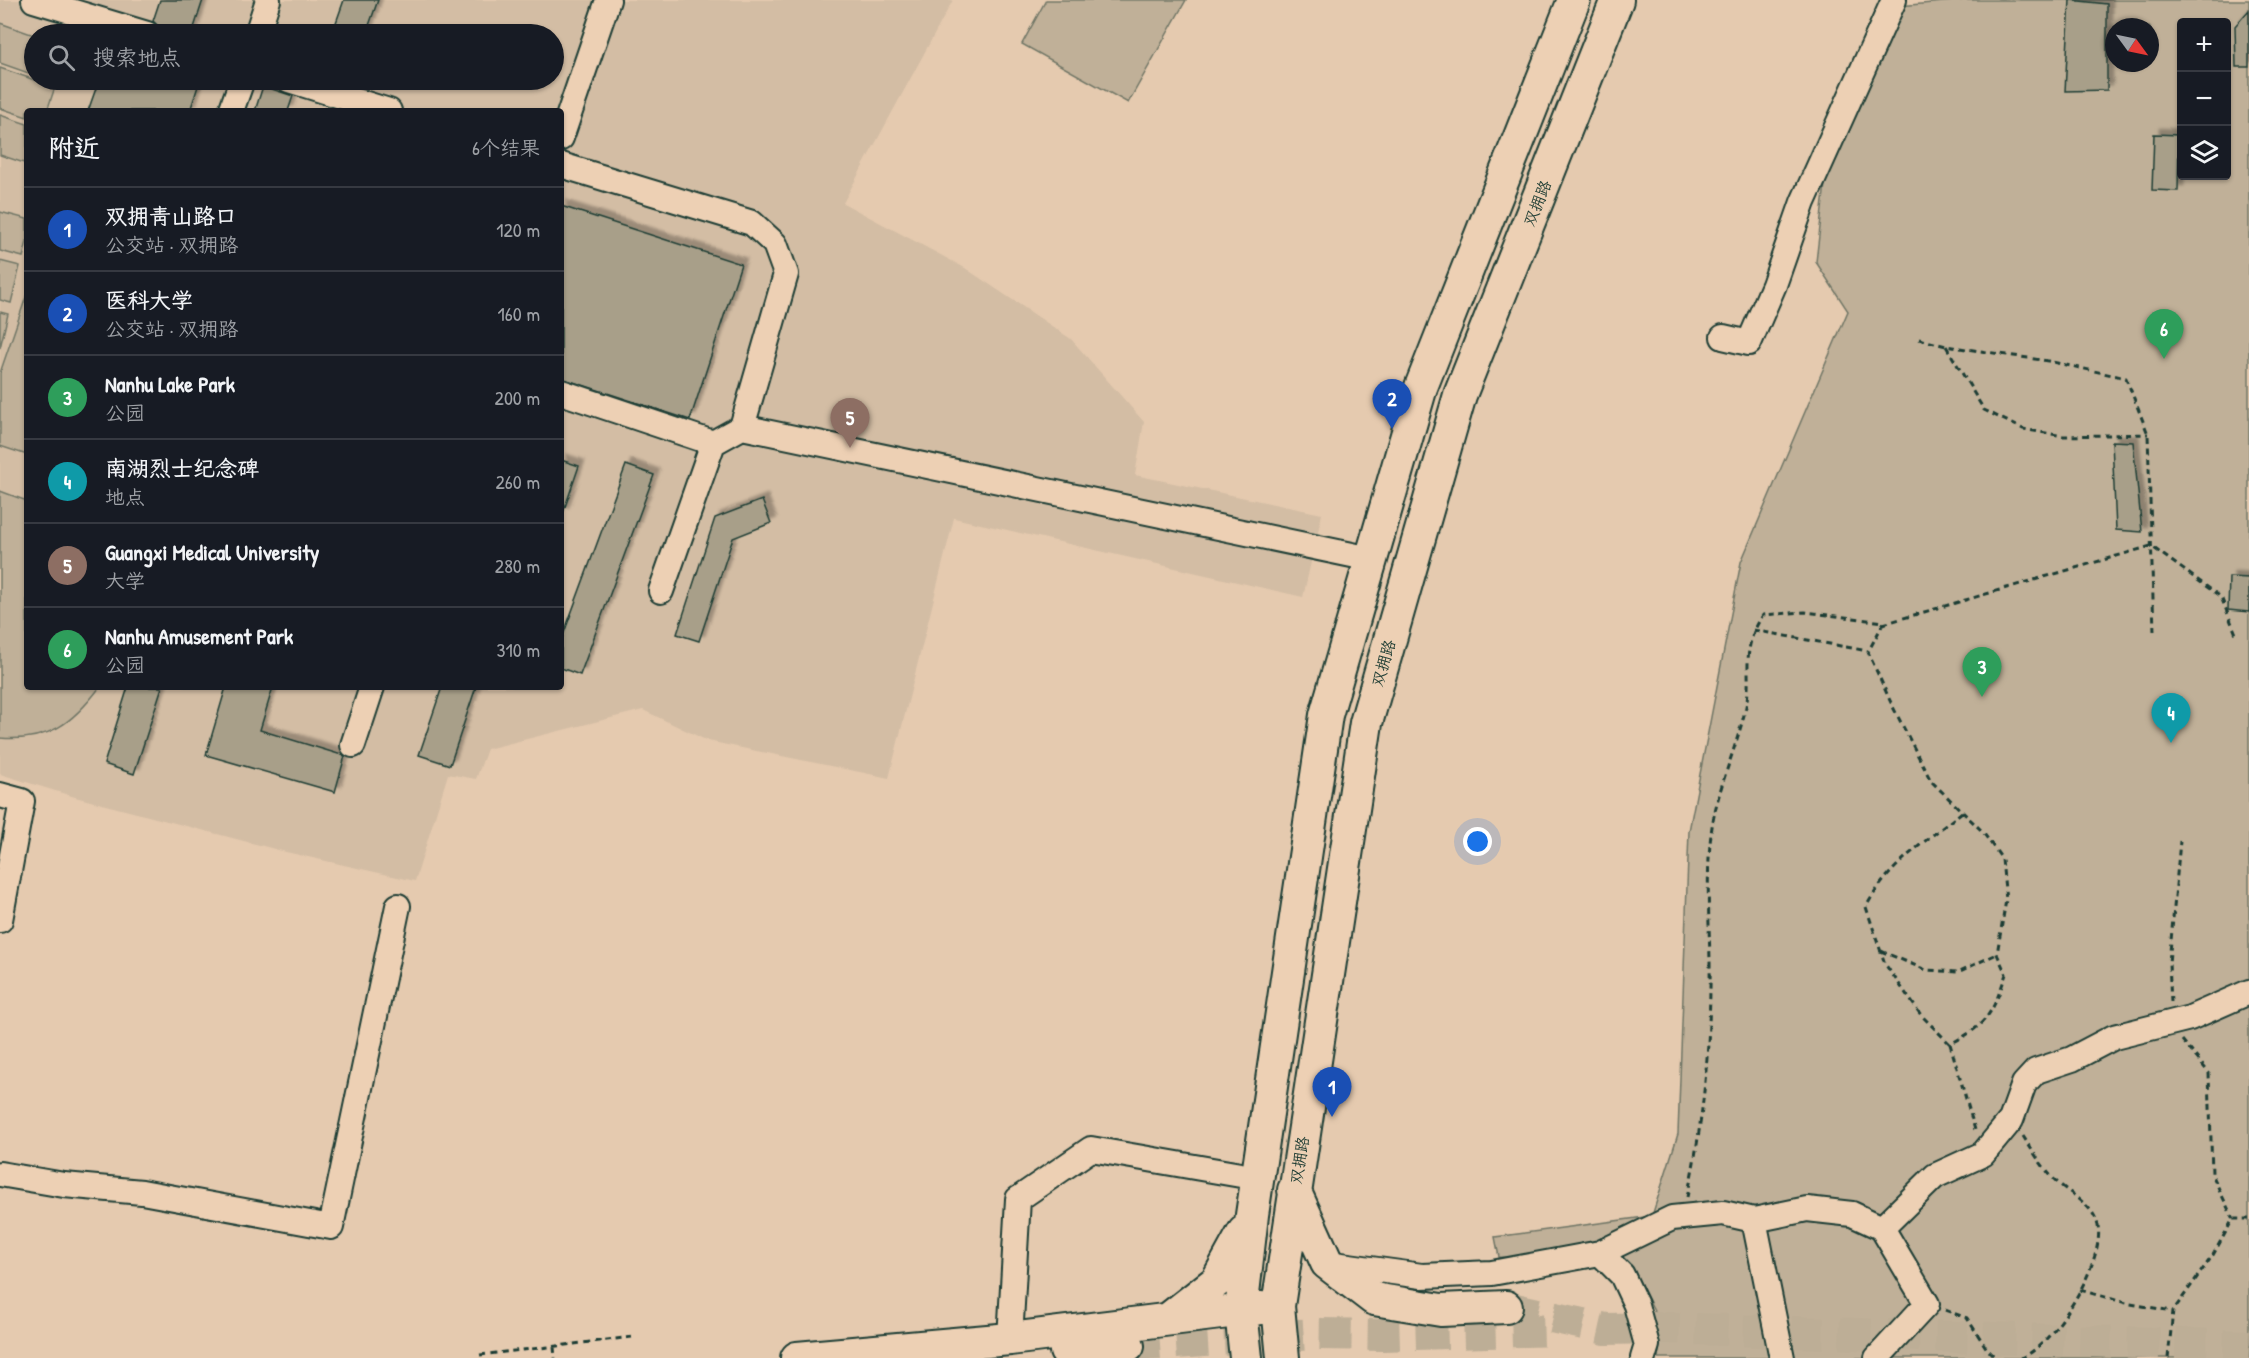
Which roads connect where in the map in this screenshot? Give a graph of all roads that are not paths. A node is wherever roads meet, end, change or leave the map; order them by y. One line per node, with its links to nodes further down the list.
1 (34, 0): 7 (street)
2 (268, 0): 8 (street)
3 (608, 0): 13 (street)
4 (1574, 0): 19 (main road)
5 (1617, 0): 29 (main road, 双拥路)
6 (1894, 0): 15 (street)
7 (114, 24)
8 (260, 24)
9 (238, 90): 11 (street)
10 (321, 90): 12 (street)
11 (232, 108)
12 (379, 108)
13 (564, 129)
14 (564, 166): 17 (street)
15 (1723, 337)
16 (564, 393): 18 (street)
17 (741, 427): 18 (street); 19 (street)
18 (713, 443): 20 (street)
19 (1371, 559): 28 (main road)
20 (661, 591)
21 (371, 690): 22 (street)
22 (353, 745)
23 (0, 795): 25 (street)
24 (398, 906): 27 (street)
25 (0, 920)
26 (2249, 992): 32 (street)
27 (0, 1174)
28 (1258, 1178): 30 (main road); 40 (street)
29 (1294, 1189): 34 (main road); 35 (main road, 双拥路)
30 (1252, 1215): 37 (main road); 38 (main road)
31 (1754, 1220): 32 (street); 33 (street); 45 (street)
32 (1882, 1228): 46 (street)
33 (1600, 1253): 34 (street); 44 (street)
34 (1327, 1263): 36 (main road)
35 (1278, 1306): 37 (main road); 43 (main road, 双拥路)
36 (1506, 1306)
37 (1242, 1311): 38 (main road); 42 (main road)
38 (1171, 1317): 40 (main road)
39 (1128, 1346): 40 (main road)
40 (999, 1348): 41 (main road)
41 (796, 1358)
42 (1246, 1358)
43 (1283, 1358)
44 (1643, 1358)
45 (1782, 1358)
46 (1877, 1358)

